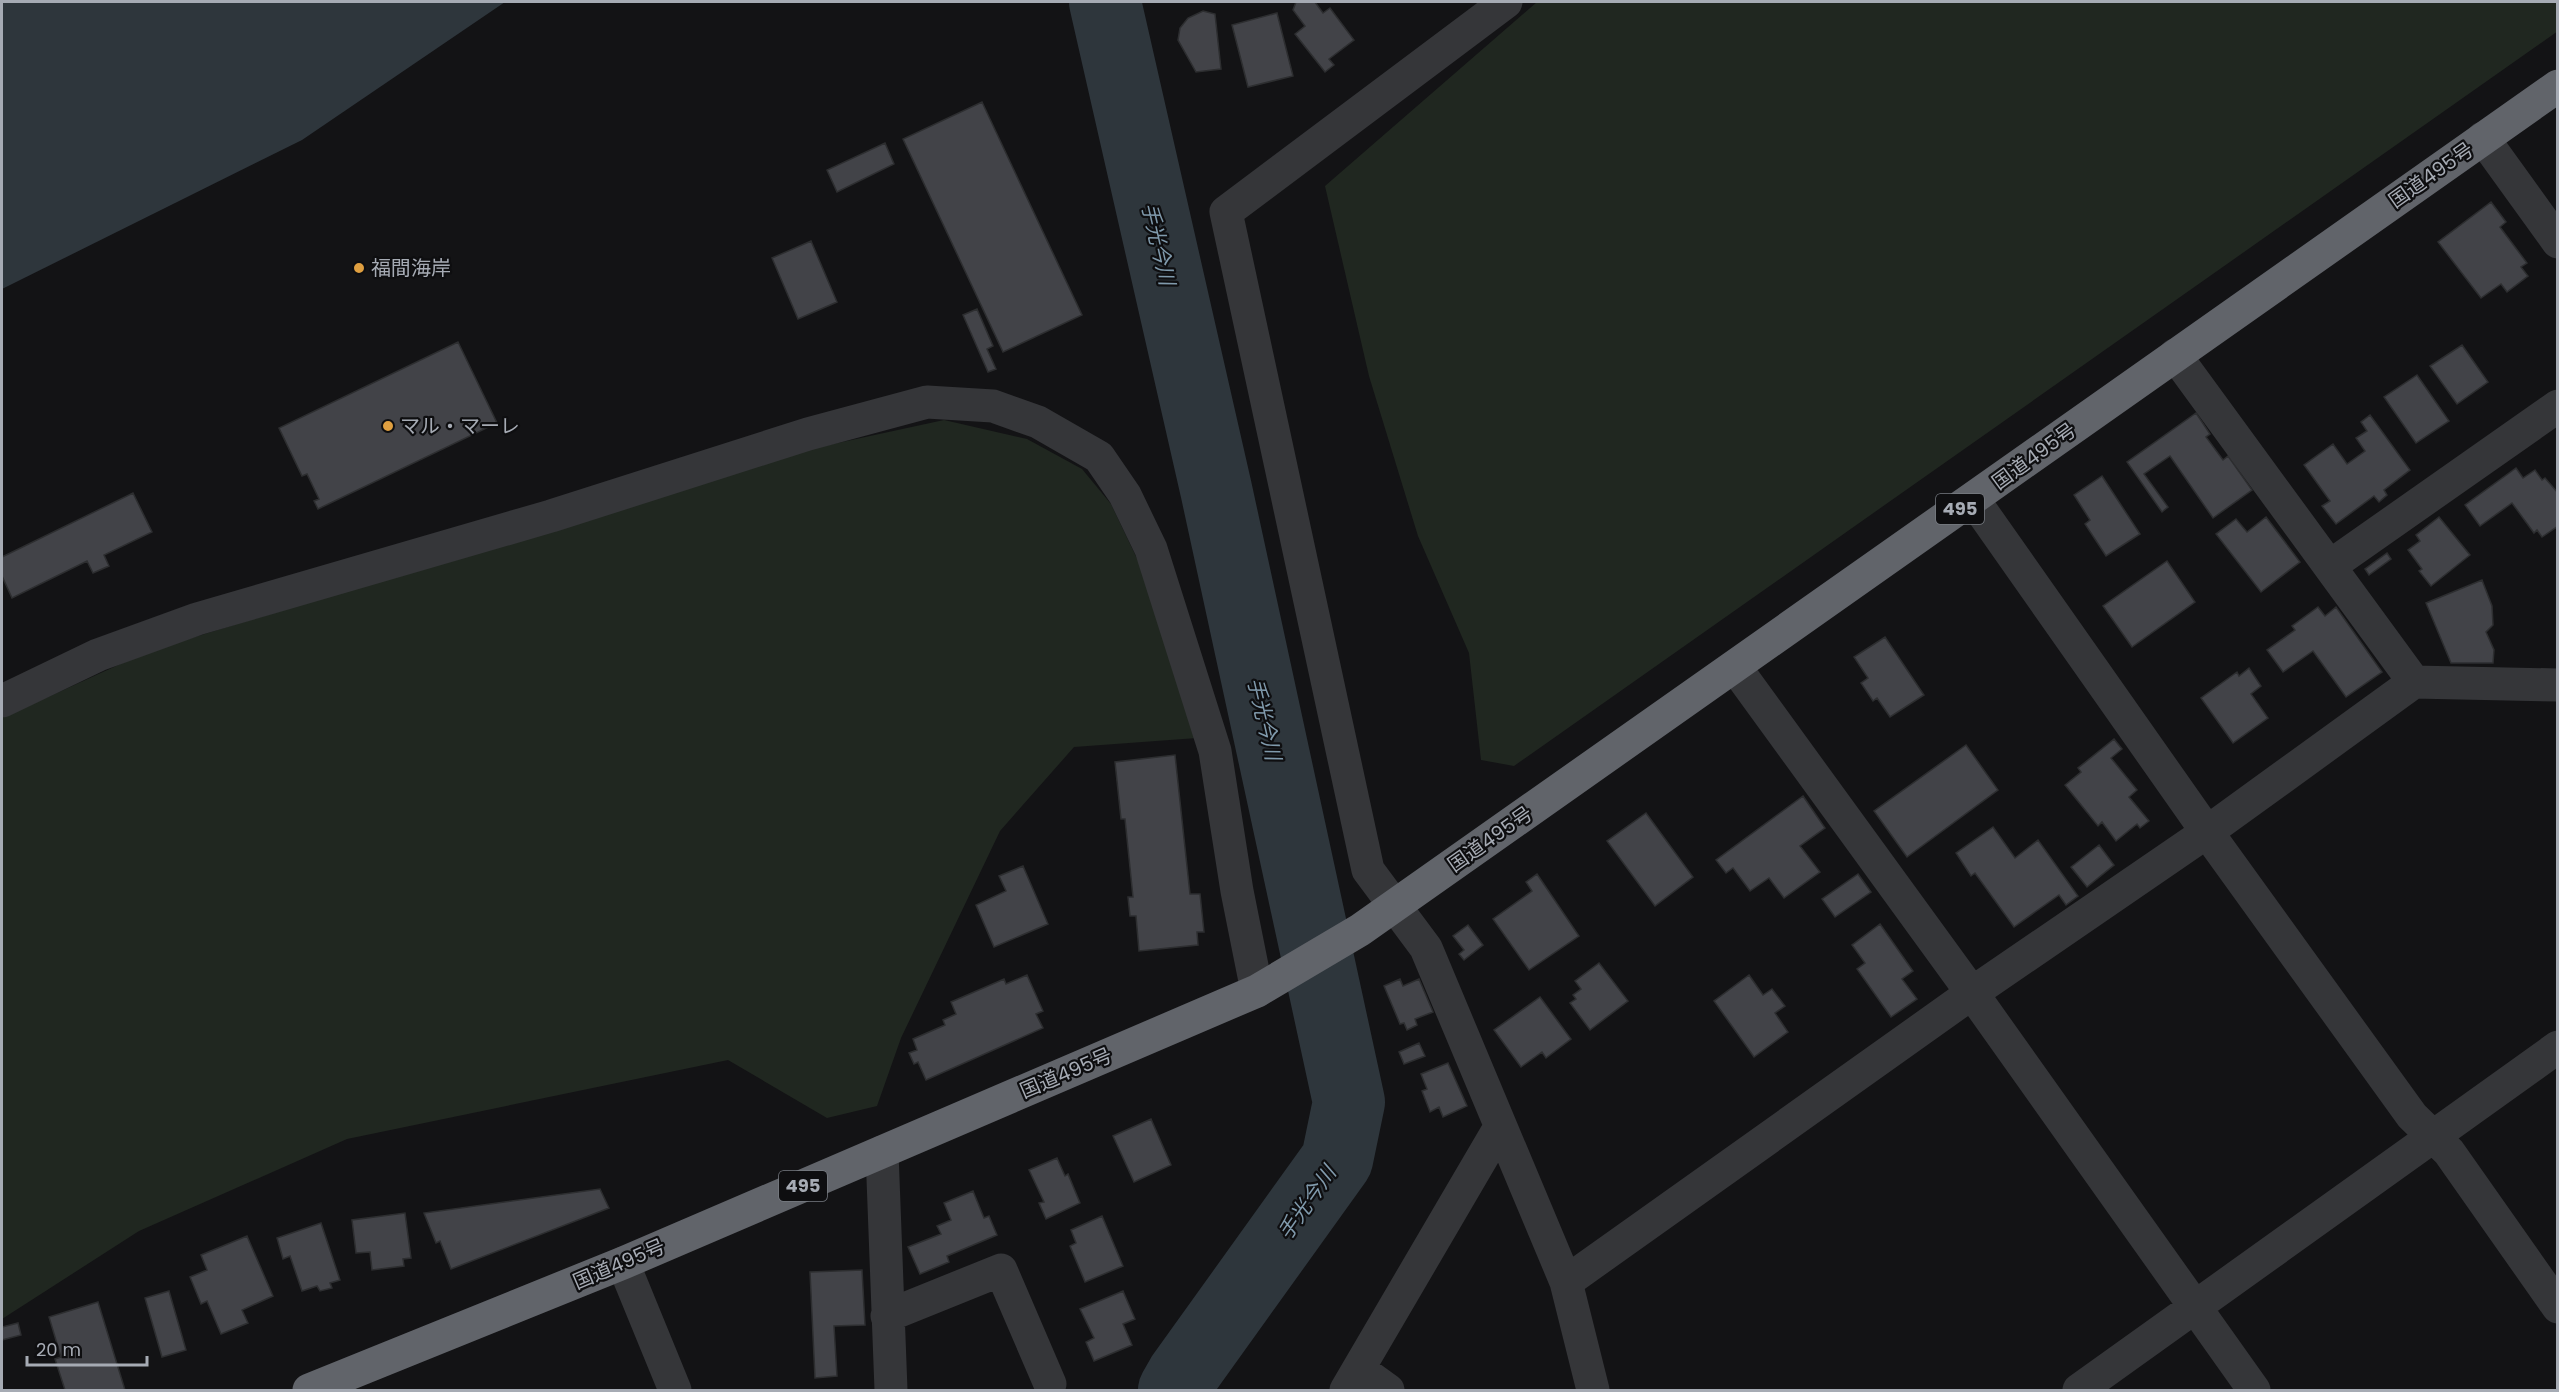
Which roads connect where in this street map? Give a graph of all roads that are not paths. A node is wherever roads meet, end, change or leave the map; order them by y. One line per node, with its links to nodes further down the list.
1 (1506, 2): 14 (street)
2 (2558, 86): 3 (highway, 国道495号 / 495)
3 (2483, 138): 4 (street); 5 (highway, 国道495号 / 495)
4 (2558, 242)
5 (2175, 355): 7 (highway, 国道495号 / 495); 8 (street)
6 (2558, 406): 8 (street)
7 (1974, 499): 9 (highway, 国道495号 / 495); 13 (street)
8 (2330, 566): 10 (street)
9 (1735, 667): 14 (highway, 国道495号 / 495); 16 (street)
10 (2414, 682): 11 (street); 13 (street)
11 (2558, 684)
12 (2, 701): 15 (street)
13 (2206, 832): 16 (street); 19 (street)
14 (1395, 906): 15 (highway, 国道495号 / 495); 18 (street)
15 (1257, 991): 20 (highway, 国道495号 / 495)
16 (1972, 993): 22 (street); 24 (street)
17 (2558, 1047): 19 (street)
18 (1500, 1127): 22 (street); 26 (street)
19 (2433, 1135): 23 (street); 24 (street)
20 (882, 1152): 21 (highway, 国道495号 / 495); 25 (street)
21 (623, 1263): 28 (highway, 国道495号 / 495); 29 (street)
22 (1566, 1282): 32 (street)
23 (2558, 1307)
24 (2196, 1308): 33 (street); 34 (street)
25 (887, 1316): 27 (street); 30 (street)
26 (1353, 1380): 31 (street)
27 (1050, 1384)
28 (309, 1390)
29 (675, 1390)
30 (891, 1390)
31 (1388, 1390)
32 (1593, 1390)
33 (2079, 1390)
34 (2254, 1390)

